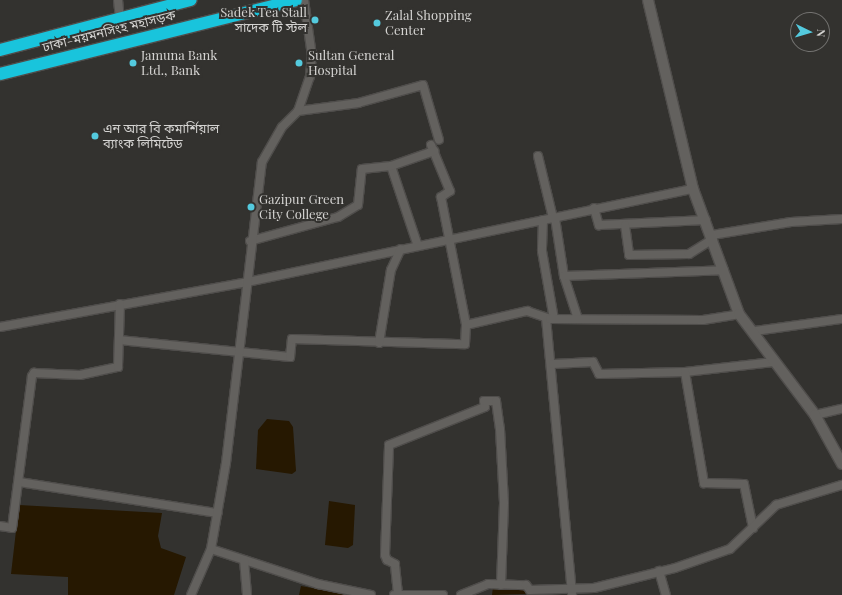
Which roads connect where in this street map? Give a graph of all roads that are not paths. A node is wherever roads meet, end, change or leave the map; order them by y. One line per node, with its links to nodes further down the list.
1 (118, 0): 6 (street)
2 (191, 0): 6 (highway, ঢাকা-ময়মনসিংহ মহাসড়ক)
3 (296, 0): 8 (highway, ঢাকা-ময়মনসিংহ মহাসড়ক)
4 (304, 0): 9 (street)
5 (648, 0): 13 (main road)
6 (120, 20): 7 (highway, ঢাকা-ময়মনসিংহ মহাসড়ক)
7 (0, 50)
8 (0, 74)
9 (298, 111): 10 (street); 22 (street)
10 (439, 140)
11 (538, 156): 15 (street)
12 (391, 166): 21 (street); 22 (street); 23 (street)
13 (693, 189): 14 (street); 17 (main road)
14 (594, 208): 15 (street); 19 (street)
15 (554, 218): 16 (street); 26 (street)
16 (543, 220): 21 (street); 30 (street)
17 (706, 220): 19 (street); 20 (main road)
18 (842, 220): 20 (street)
19 (625, 225): 20 (street)
20 (713, 237): 25 (main road)
21 (450, 239): 23 (street); 33 (street)
22 (250, 241): 27 (street)
23 (418, 246): 24 (street)
24 (401, 249): 27 (street); 37 (street)
25 (724, 270): 26 (street); 29 (main road)
26 (564, 276): 31 (street)
27 (247, 282): 28 (street); 38 (street)
28 (120, 304): 34 (street); 36 (street)
29 (739, 314): 31 (street); 35 (main road)
30 (550, 319): 31 (street); 33 (street); 40 (street)
31 (578, 319)
32 (842, 319): 35 (street)
33 (466, 325): 37 (street)
34 (0, 326)
35 (755, 331): 39 (main road)
36 (120, 340): 38 (street); 45 (street)
37 (379, 343): 38 (street)
38 (240, 352): 47 (street)
39 (773, 362): 41 (street); 43 (main road)
40 (553, 364): 41 (street); 54 (street)
41 (685, 372): 49 (street)
42 (842, 410): 43 (street)
43 (815, 415): 44 (main road)
44 (842, 464)
45 (19, 482): 47 (street); 48 (street)
46 (842, 485): 49 (street)
47 (218, 514): 50 (street)
48 (0, 526)
49 (753, 528): 52 (street)
50 (211, 549): 51 (street); 55 (street)
51 (244, 560): 56 (street); 57 (street)
52 (659, 571): 54 (street); 61 (street)
53 (501, 585): 54 (street); 58 (street); 60 (street)
54 (572, 593)
55 (191, 595)
56 (247, 595)
57 (371, 595)
58 (399, 595): 59 (street)
59 (443, 595)
60 (461, 595)
61 (666, 595)

